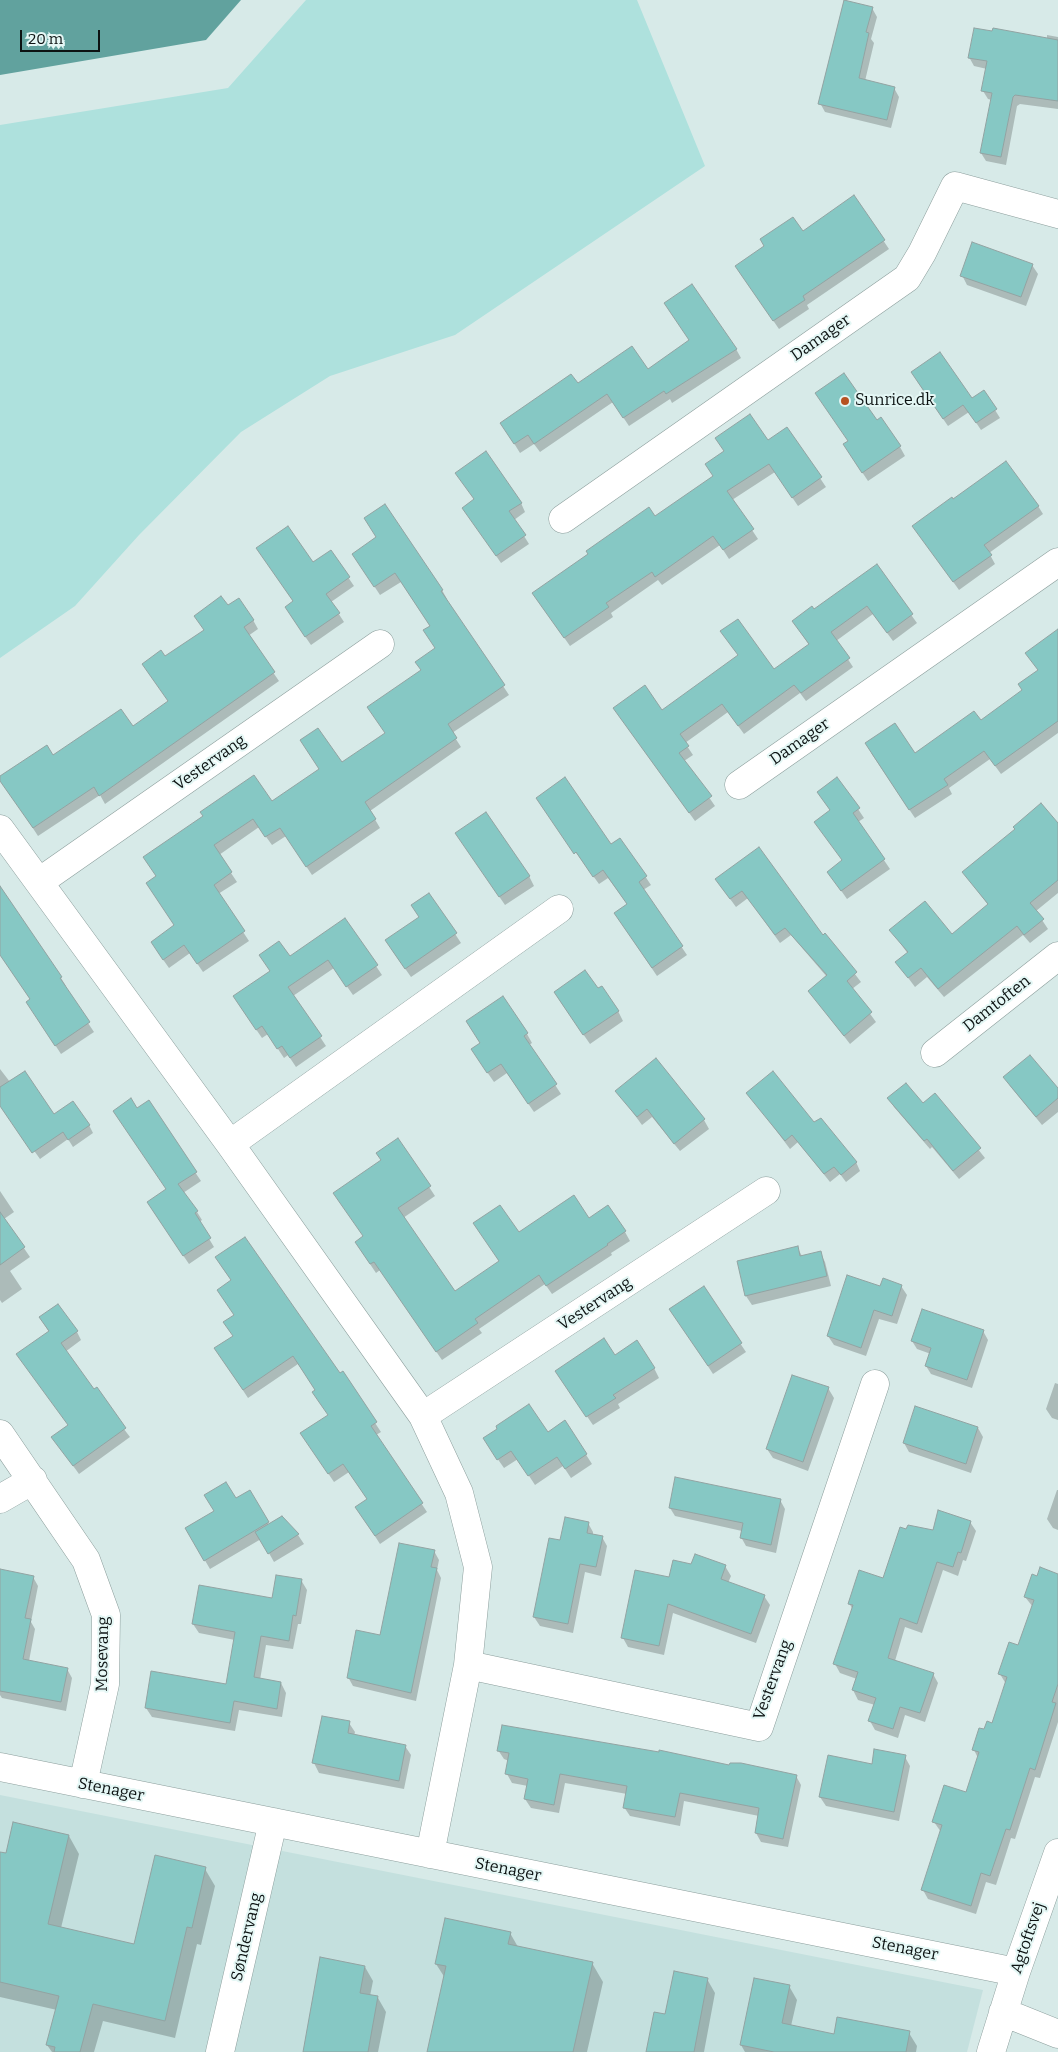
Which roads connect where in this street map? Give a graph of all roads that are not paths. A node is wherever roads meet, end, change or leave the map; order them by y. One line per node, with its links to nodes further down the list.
1 (1058, 214): 2 (street, Damager)
2 (563, 519)
3 (1058, 562): 5 (street, Damager)
4 (380, 644): 7 (street, Vestervang)
5 (739, 785)
6 (0, 829): 7 (street)
7 (39, 882): 11 (street)
8 (559, 909): 11 (street)
9 (1058, 956): 10 (street, Damtoften)
10 (935, 1053)
11 (230, 1144): 14 (street)
12 (766, 1191): 14 (street, Vestervang)
13 (875, 1384): 18 (street, Vestervang)
14 (423, 1416): 18 (street)
15 (0, 1434): 16 (street, Mosevang)
16 (32, 1480): 17 (street); 20 (street, Mosevang)
17 (0, 1499)
18 (468, 1665): 22 (street)
19 (0, 1767): 20 (street, Stenager)
20 (84, 1784): 21 (street, Stenager)
21 (273, 1822): 22 (street, Stenager); 27 (street, Søndervang)
22 (430, 1854): 24 (street, Stenager)
23 (1057, 1861): 24 (street, Agtoftsvej)
24 (1016, 1972): 25 (street, Agtoftsvej)
25 (1003, 2012): 26 (street); 28 (street, Agtoftsvej)
26 (1058, 2034)
27 (220, 2052)
28 (991, 2052)

